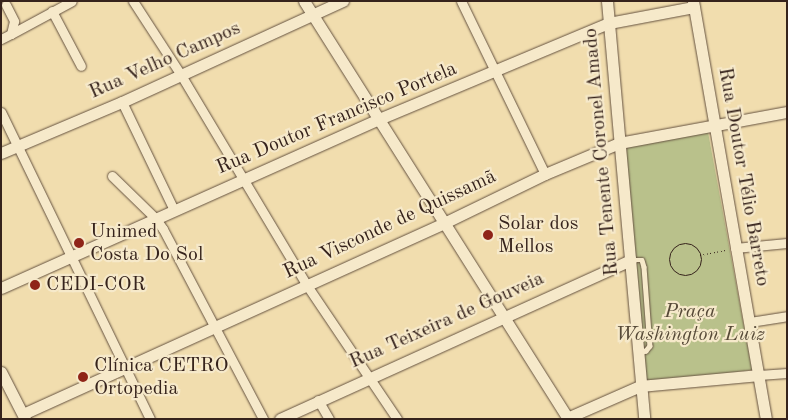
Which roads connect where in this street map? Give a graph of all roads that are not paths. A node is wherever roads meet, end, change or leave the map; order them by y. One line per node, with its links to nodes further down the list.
1 (72, 1): 9 (street)
2 (133, 1): 18 (street)
3 (304, 1): 10 (street)
4 (343, 1): 10 (street, Rua Velho Campos)
5 (461, 1): 17 (street)
6 (607, 1): 13 (street, Rua Tenente Coronel Amado)
7 (694, 4): 13 (street, Rua Doutor Francisco Portela); 23 (street, Rua Doutor Télio Barreto)
8 (6, 5): 12 (street)
9 (52, 11): 11 (street); 16 (street)
10 (312, 14): 18 (street, Rua Velho Campos); 22 (street)
11 (35, 19): 12 (street); 14 (street)
12 (14, 21): 14 (street)
13 (609, 23): 17 (street, Rua Doutor Francisco Portela); 24 (street, Rua Tenente Coronel Amado)
14 (11, 34): 15 (street)
15 (1, 39)
16 (81, 66)
17 (496, 71): 22 (street, Rua Doutor Francisco Portela); 27 (street)
18 (181, 74): 19 (street, Rua Velho Campos); 29 (street)
19 (122, 102): 25 (street, Rua Velho Campos); 30 (street)
20 (1, 112): 25 (street)
21 (787, 112): 23 (street, Rua Visconde de Quissamã)
22 (379, 119): 29 (street, Rua Doutor Francisco Portela); 32 (street)
23 (714, 125): 24 (street, Rua Visconde de Quissamã); 34 (street, Rua Doutor Télio Barreto)
24 (618, 143): 27 (street, Rua Visconde de Quissamã); 36 (street, Rua Tenente Coronel Amado)
25 (17, 146): 26 (street, Rua Velho Campos); 35 (street)
26 (1, 153)
27 (545, 174): 32 (street, Rua Visconde de Quissamã)
28 (112, 176): 31 (street)
29 (244, 180): 30 (street, Rua Doutor Francisco Portela); 37 (street)
30 (174, 210): 31 (street, Rua Doutor Francisco Portela)
31 (156, 219): 35 (street, Rua Doutor Francisco Portela); 42 (street)
32 (444, 222): 37 (street, Rua Visconde de Quissamã); 39 (street)
33 (787, 243): 34 (street)
34 (735, 248): 41 (street, Rua Doutor Télio Barreto)
35 (70, 256): 38 (street, Rua Doutor Francisco Portela); 43 (street)
36 (631, 260): 39 (street, Rua Teixeira de Gouveia); 48 (street, Rua Tenente Coronel Amado)
37 (306, 284): 42 (street, Rua Visconde de Quissamã); 47 (street)
38 (1, 288)
39 (504, 316): 47 (street, Rua Teixeira de Gouveia); 51 (street)
40 (787, 316): 41 (street)
41 (750, 322): 46 (street, Rua Doutor Télio Barreto)
42 (214, 326): 43 (street, Rua Visconde de Quissamã); 53 (street)
43 (126, 366): 50 (street, Rua Visconde de Quissamã); 52 (street)
44 (1, 372): 50 (street)
45 (787, 372): 46 (street)
46 (759, 375): 48 (street); 58 (street, Rua Doutor Télio Barreto)
47 (369, 377): 49 (street, Rua Teixeira de Gouveia); 56 (street)
48 (640, 386): 51 (street); 57 (street, Rua Tenente Coronel Amado)
49 (318, 400): 54 (street, Rua Teixeira de Gouveia); 55 (street)
50 (24, 416)
51 (567, 418)
52 (150, 419)
53 (264, 419)
54 (280, 419)
55 (329, 419)
56 (397, 419)
57 (644, 419)
58 (766, 419)

